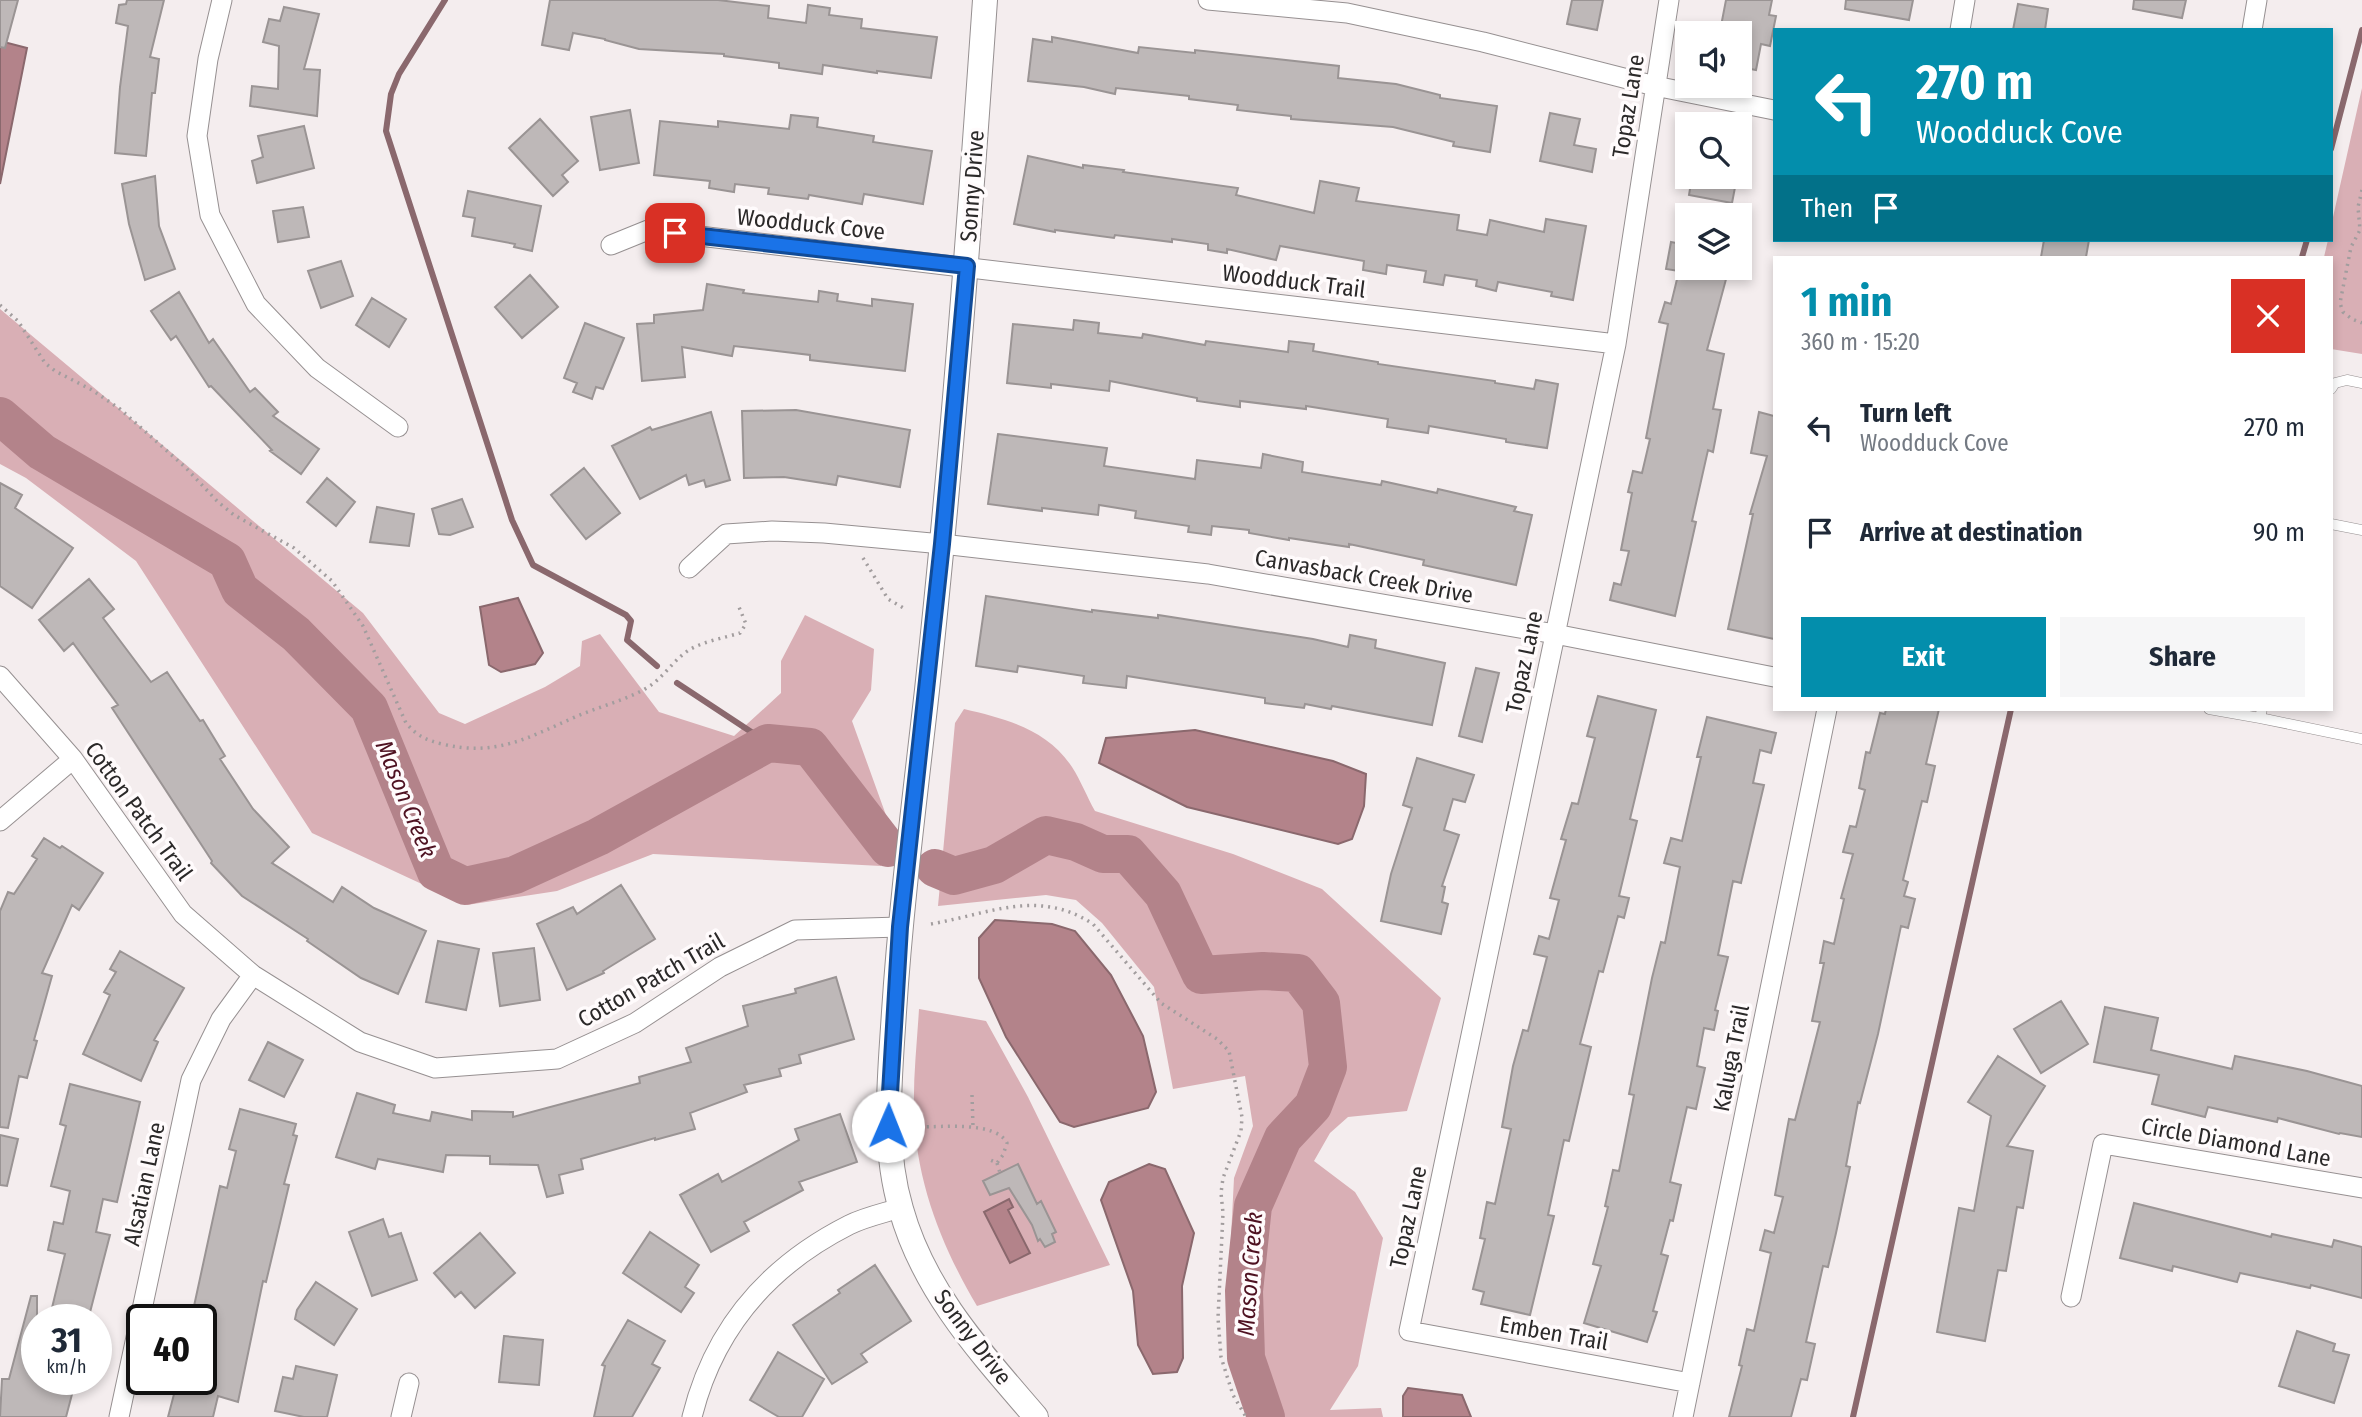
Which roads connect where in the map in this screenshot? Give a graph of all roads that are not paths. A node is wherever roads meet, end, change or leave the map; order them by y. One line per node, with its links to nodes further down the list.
1 (222, 0): 17 (street)
2 (985, 0): 13 (street, Sonny Drive)
3 (1208, 0): 7 (street)
4 (1669, 0): 10 (street, Topaz Lane)
5 (1965, 0): 8 (street)
6 (2256, 0): 9 (street)
7 (1349, 6): 10 (street)
8 (1960, 28)
9 (2252, 28)
10 (1656, 86): 11 (street); 14 (street, Topaz Lane)
11 (1773, 110)
12 (611, 245): 13 (street, Woodduck Cove)
13 (967, 266): 14 (street, Woodduck Trail); 20 (street, Sonny Drive)
14 (1616, 344): 22 (street, Topaz Lane)
15 (2362, 383): 16 (lane)
16 (2333, 386)
17 (398, 427)
18 (2333, 524): 19 (lane)
19 (2362, 530)
20 (942, 544): 21 (street, Canvasback Creek Drive); 22 (street, Canvasback Creek Drive); 31 (street, Sonny Drive)
21 (688, 568)
22 (1555, 634): 24 (street, Canvasback Creek Drive); 36 (street, Topaz Lane)
23 (0, 676): 29 (street, Cotton Patch Trail)
24 (1773, 677)
25 (1827, 711): 38 (street, Kaluga Trail)
26 (2235, 711): 27 (lane)
27 (2261, 713): 28 (lane)
28 (2362, 738)
29 (73, 760): 30 (street); 32 (street, Cotton Patch Trail)
30 (0, 821)
31 (900, 927): 32 (street, Cotton Patch Trail); 34 (street, Sonny Drive)
32 (253, 975): 39 (street, Alsatian Lane)
33 (2362, 1188): 35 (street, Circle Diamond Lane)
34 (900, 1208): 41 (street); 42 (street, Sonny Drive)
35 (2071, 1297)
36 (1409, 1331): 38 (street, Emben Trail)
37 (409, 1383): 40 (street)
38 (1690, 1383): 43 (street, Kaluga Trail)
39 (119, 1417)
40 (401, 1417)
41 (692, 1417)
42 (1036, 1417)
43 (1683, 1417)

